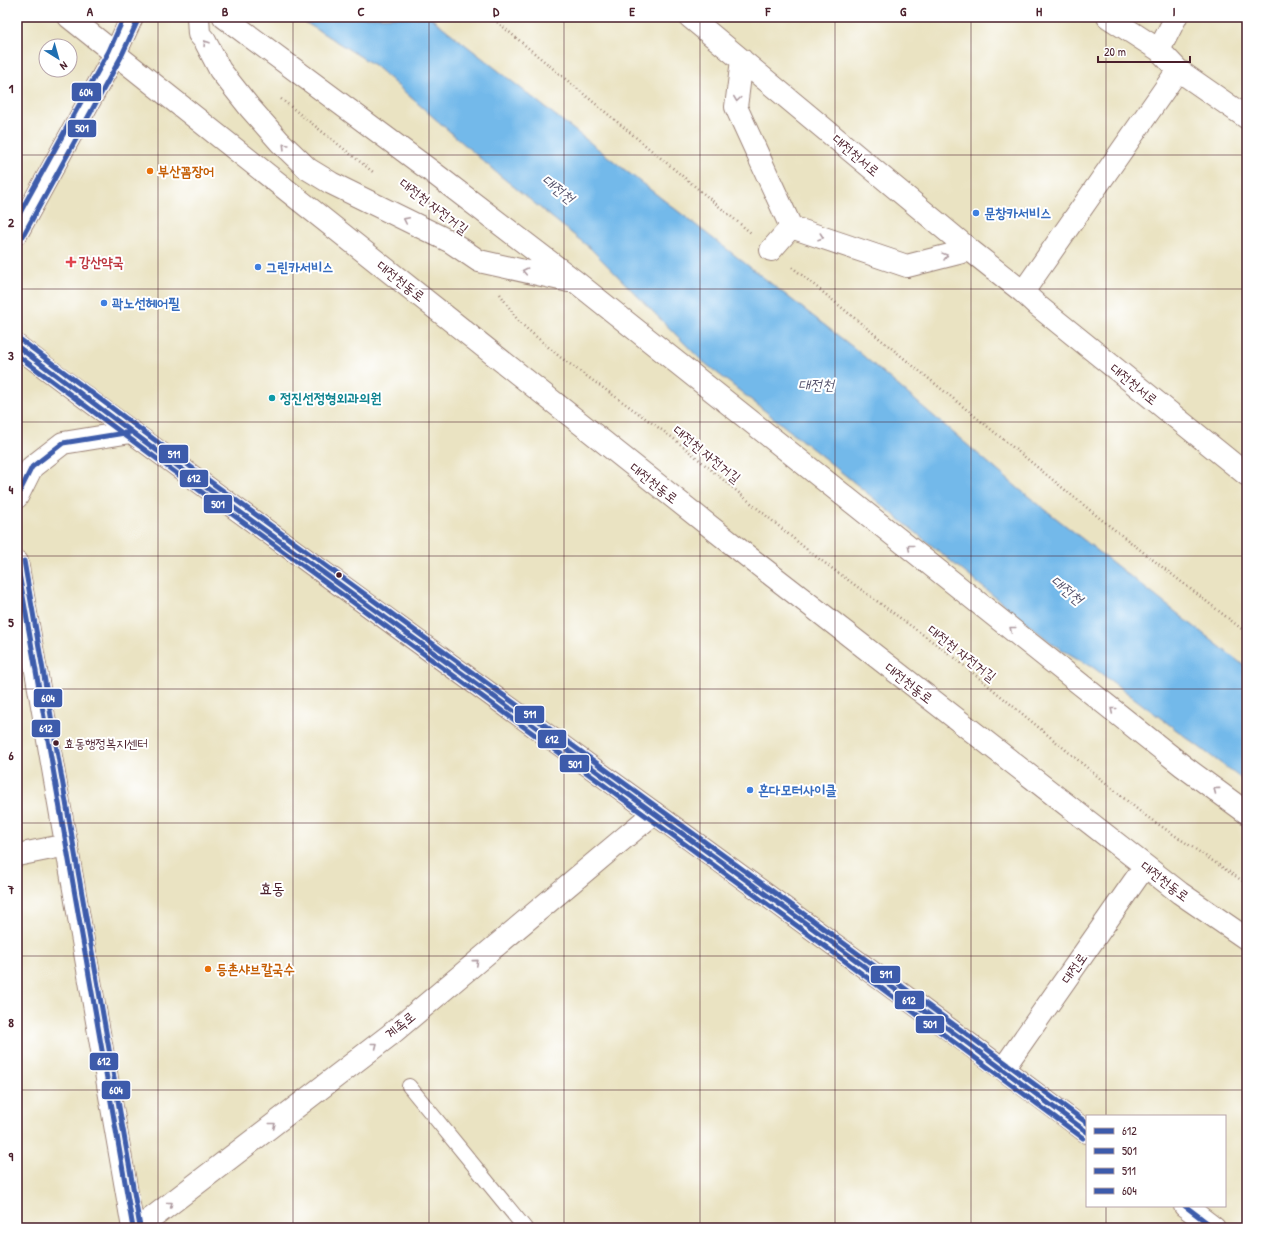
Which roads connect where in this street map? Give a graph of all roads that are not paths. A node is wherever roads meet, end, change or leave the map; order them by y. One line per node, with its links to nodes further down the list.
1 (69, 17): 9 (street, 대전천동로)
2 (132, 17): 9 (street)
3 (198, 17): 13 (street, one-way to 3)
4 (224, 17): 19 (street)
5 (690, 17): 10 (street, 대전천서로)
6 (1108, 17): 8 (street)
7 (1176, 17): 8 (street)
8 (1159, 50): 11 (street)
9 (115, 54): 14 (street, 대전천동로); 16 (street)
10 (742, 60): 15 (street, one-way to 15); 18 (street, 대전천서로)
11 (1178, 70): 12 (street); 20 (street)
12 (1247, 118)
13 (308, 169): 14 (street); 19 (street, one-way to 13)
14 (290, 193): 30 (street, 대전천동로)
15 (791, 227): 17 (street); 18 (street, one-way to 18)
16 (17, 233)
17 (771, 250)
18 (970, 250): 20 (street, 대전천서로)
19 (576, 282): 27 (street, one-way to 19)
20 (1023, 292): 23 (street, 대전천서로)
21 (17, 346): 22 (street)
22 (131, 432): 24 (street); 26 (street)
23 (1247, 476)
24 (17, 497)
25 (17, 562): 28 (street)
26 (654, 813): 32 (street); 38 (street, 계족로, one-way to 26)
27 (1247, 813)
28 (66, 845): 29 (street); 37 (street)
29 (17, 855)
30 (1145, 866): 31 (street, 대전천동로); 32 (street, 대전로)
31 (1247, 939)
32 (1003, 1069): 34 (street)
33 (409, 1086): 39 (lane)
34 (1086, 1131)
35 (1185, 1207): 36 (street)
36 (1212, 1227)
37 (133, 1228)
38 (139, 1228)
39 (525, 1228)

